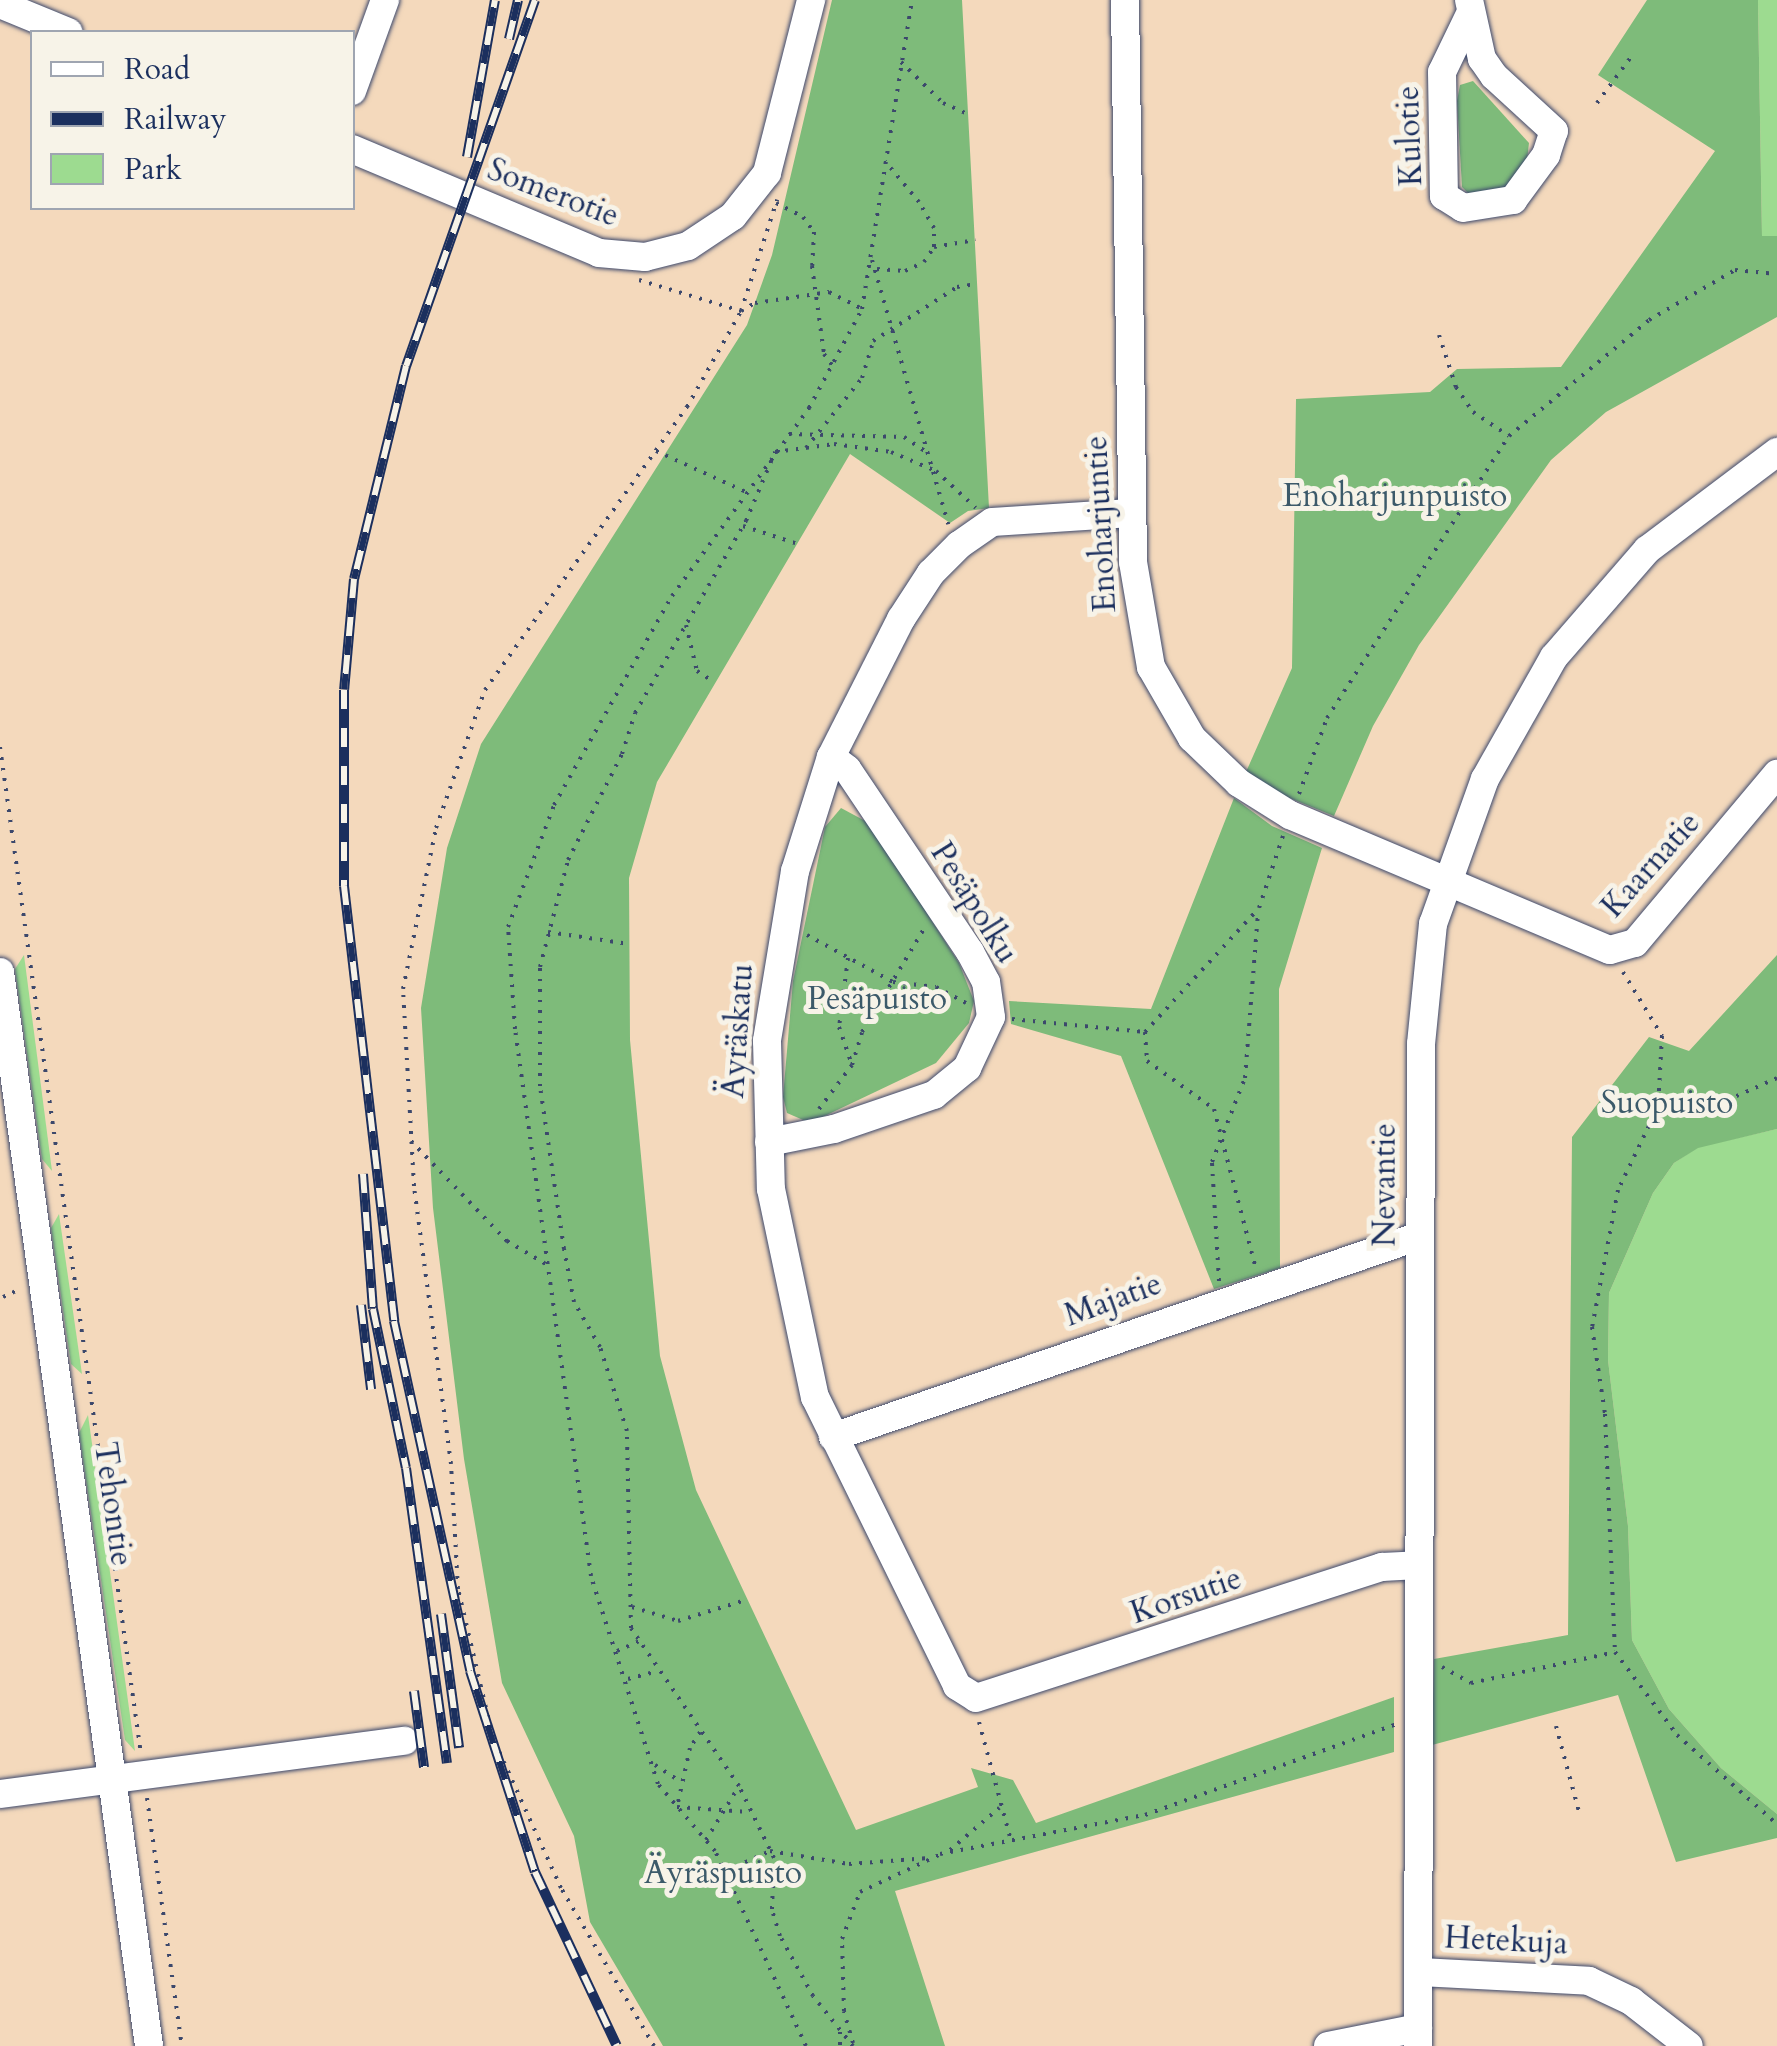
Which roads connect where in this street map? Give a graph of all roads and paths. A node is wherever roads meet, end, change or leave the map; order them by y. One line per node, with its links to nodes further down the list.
1 (385, 0): 10 (street)
2 (811, 0): 13 (street, Somerotie)
3 (912, 0): 9 (path)
4 (1124, 0): 40 (street, Enoharjuntie)
5 (0, 4): 7 (street)
6 (1469, 8): 6 (street, Kulotie)
7 (63, 30)
8 (1632, 57): 11 (path)
9 (901, 62): 12 (path); 14 (path)
10 (355, 83)
11 (1598, 103)
12 (968, 114)
13 (355, 150)
14 (885, 161): 18 (path); 19 (path)
15 (779, 194): 16 (path)
16 (776, 202): 24 (path); 26 (path)
17 (975, 240): 18 (path)
18 (934, 246): 20 (path)
19 (870, 255): 20 (path); 25 (path)
20 (874, 268): 27 (path)
21 (630, 274): 26 (path)
22 (1777, 274): 32 (path)
23 (977, 284): 27 (path)
24 (816, 293): 25 (path); 26 (path); 29 (path)
25 (862, 309): 29 (path)
26 (741, 311): 34 (path)
27 (892, 325): 30 (path); 37 (path)
28 (1439, 334): 32 (path)
29 (834, 368): 31 (path)
30 (819, 432): 31 (path); 33 (path); 37 (path)
31 (789, 434): 35 (path)
32 (1509, 436): 50 (path)
33 (806, 448): 35 (path); 38 (path)
34 (656, 452): 39 (path); 68 (path)
35 (774, 452): 39 (path); 42 (path)
36 (1777, 452): 51 (street, Nevantie)
37 (931, 456): 38 (path)
38 (936, 470): 41 (path); 44 (path)
39 (746, 492): 71 (path)
40 (1131, 513): 41 (street); 50 (street, Enoharjuntie)
41 (992, 522): 44 (street, Äyräskatu)
42 (743, 526): 43 (path); 45 (path)
43 (795, 543)
44 (948, 556): 48 (street, Äyräskatu)
45 (686, 625): 46 (path); 55 (path)
46 (714, 682)
47 (0, 746): 92 (path)
48 (830, 757): 53 (street, Pesäpolku); 54 (street, Äyräskatu)
49 (1777, 774): 57 (street, Kaarnatie)
50 (1290, 815): 51 (street, Enoharjuntie); 52 (path)
51 (1446, 880): 57 (street, Kaarnatie); 70 (street, Nevantie)
52 (1258, 908): 62 (path); 66 (path)
53 (944, 914): 60 (path); 61 (street, Pesäpolku)
54 (784, 923): 58 (path); 69 (street, Äyräskatu)
55 (548, 932): 56 (path); 79 (path)
56 (629, 944)
57 (1610, 950): 65 (path)
58 (848, 958): 60 (path); 63 (path)
59 (0, 972): 93 (street, Tehontie)
60 (893, 982): 61 (path); 63 (path)
61 (991, 1017): 62 (path); 67 (street, Pesäpolku)
62 (1145, 1032): 66 (path)
63 (852, 1064): 67 (path)
64 (1777, 1078): 65 (path)
65 (1658, 1106): 82 (path)
66 (1222, 1135): 73 (path); 75 (path)
67 (798, 1138): 69 (street, Pesäpolku)
68 (410, 1141): 71 (path); 114 (path)
69 (769, 1142): 76 (street, Äyräskatu)
70 (1419, 1236): 73 (street, Majatie); 77 (street, Nevantie)
71 (549, 1266): 81 (path)
72 (29, 1288): 74 (path)
73 (1258, 1288): 75 (street, Majatie)
74 (3, 1297)
75 (1220, 1300): 76 (street, Majatie)
76 (833, 1437): 86 (street, Äyräskatu)
77 (1418, 1565): 86 (street, Korsutie); 109 (street, Nevantie)
78 (746, 1600): 79 (path)
79 (632, 1606): 80 (path)
80 (638, 1641): 81 (path); 84 (path)
81 (617, 1651): 85 (path)
82 (1615, 1652): 83 (path); 102 (path)
83 (1434, 1663)
84 (657, 1671): 85 (path); 89 (path)
85 (627, 1679): 91 (path)
86 (976, 1698): 98 (path)
87 (1402, 1722): 104 (path)
88 (1556, 1726): 101 (path)
89 (700, 1732): 94 (path); 95 (path)
90 (405, 1740): 92 (street)
91 (655, 1765): 94 (path); 97 (path)
92 (144, 1776): 93 (street); 113 (path)
93 (111, 1782): 96 (street); 112 (street, Tehontie)
94 (680, 1782): 97 (path)
95 (739, 1786): 99 (path); 100 (path)
96 (0, 1794)
97 (678, 1807): 99 (path); 103 (path)
98 (998, 1808): 104 (path); 106 (path)
99 (720, 1812): 100 (path); 103 (path)
100 (749, 1812): 105 (path)
101 (1579, 1812)
102 (1777, 1824)
103 (706, 1840): 108 (path)
104 (1011, 1841): 106 (path)
105 (770, 1851): 107 (path); 108 (path); 110 (path)
106 (940, 1854): 107 (path)
107 (934, 1858): 117 (path)
108 (726, 1871): 115 (path)
109 (1420, 1972): 111 (street, Nevantie); 119 (street, Hetekuja)
110 (840, 2032): 116 (path); 117 (path)
111 (1418, 2037): 118 (street)
112 (149, 2046)
113 (182, 2046)
114 (654, 2046)
115 (806, 2046)
116 (840, 2046)
117 (853, 2046)
118 (1328, 2046)
119 (1689, 2046)

